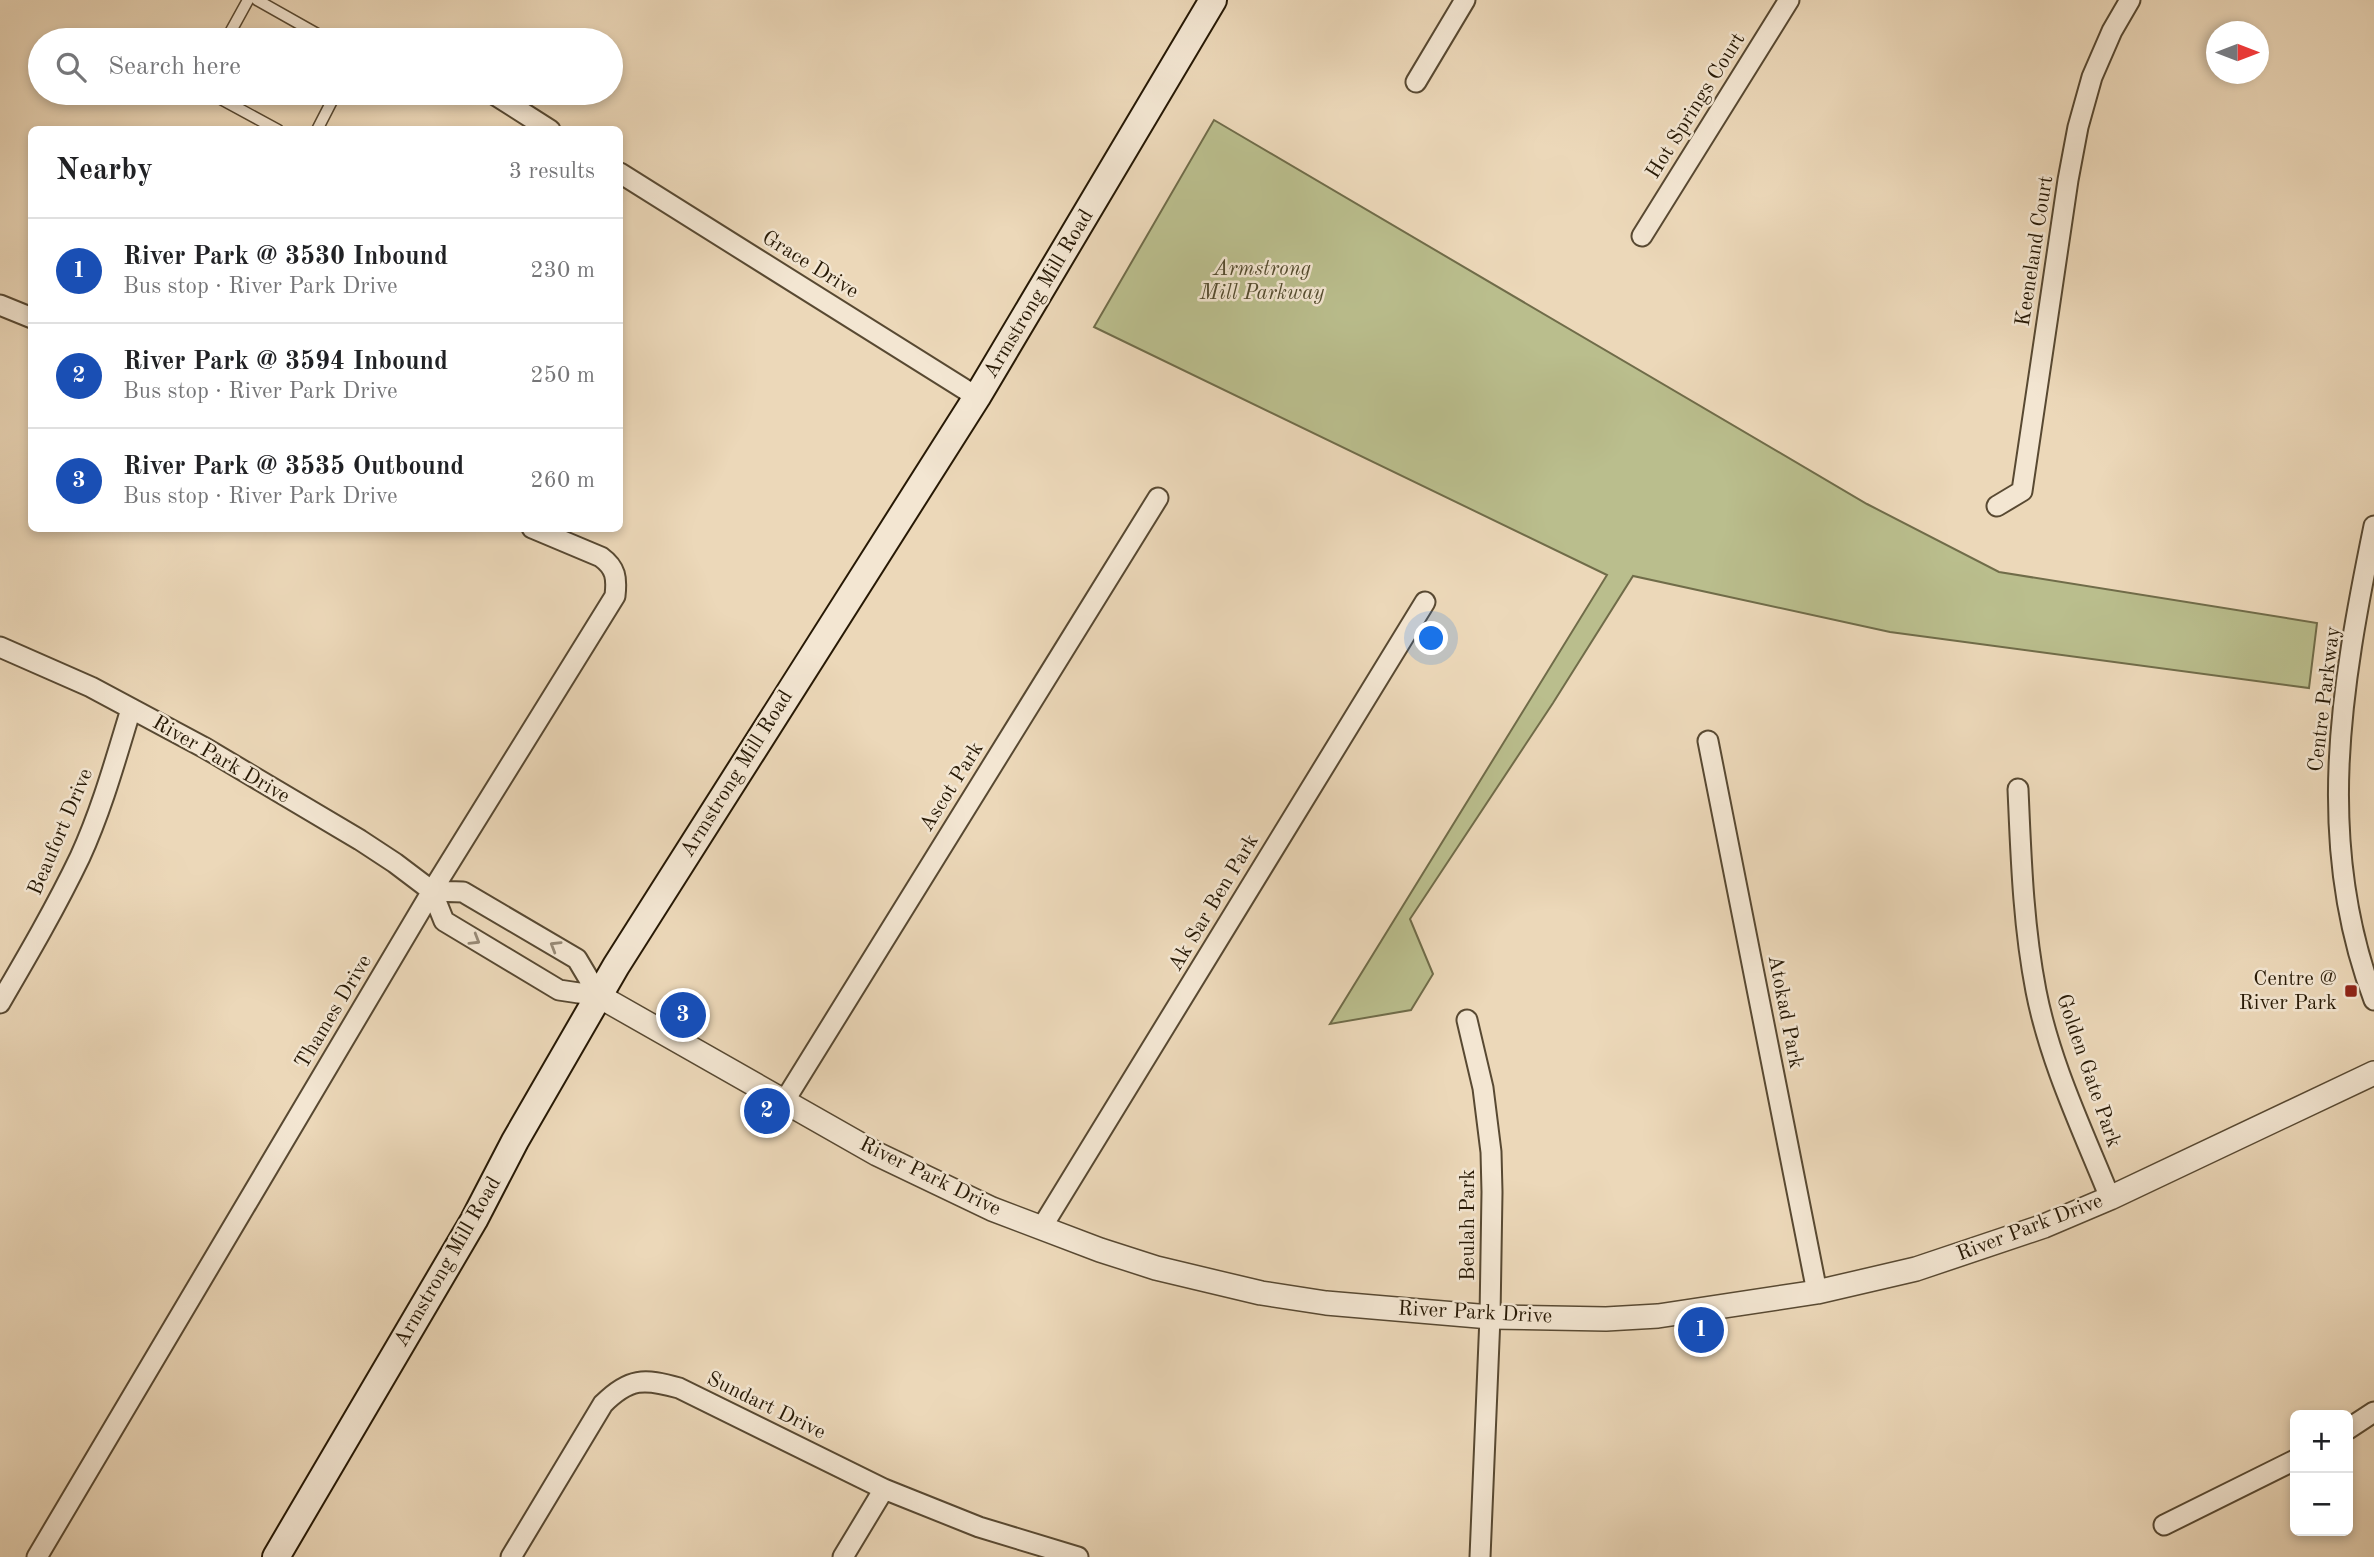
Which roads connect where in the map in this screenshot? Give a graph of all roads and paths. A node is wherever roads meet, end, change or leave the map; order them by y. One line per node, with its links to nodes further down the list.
1 (248, 0): 7 (lane)
2 (257, 0): 8 (lane)
3 (1213, 0): 20 (main road, Armstrong Mill Road)
4 (1465, 0): 9 (street)
5 (1788, 0): 17 (street, Hot Springs Court)
6 (2130, 0): 22 (street, Keeneland Court)
7 (233, 28)
8 (307, 28)
9 (1416, 82)
10 (232, 105): 13 (lane)
11 (330, 105): 14 (lane)
12 (511, 105): 15 (street)
13 (271, 126)
14 (319, 126)
15 (544, 126)
16 (623, 175): 20 (street, Grace Drive)
17 (1642, 236)
18 (0, 305): 19 (street)
19 (28, 316)
20 (977, 397): 32 (main road, Armstrong Mill Road)
21 (1158, 498): 37 (street, Ascot Park)
22 (1997, 506)
23 (2374, 526): 25 (street, Centre Parkway)
24 (542, 532): 31 (street, Thames Drive)
25 (2372, 548): 33 (street, Centre Parkway)
26 (1425, 603): 39 (street, Ak Sar Ben Park)
27 (0, 647): 28 (street, River Park Drive)
28 (131, 709): 31 (street, River Park Drive); 34 (street, Beaufort Drive)
29 (1708, 741): 40 (street, Atokad Park)
30 (2018, 789): 38 (street, Golden Gate Park)
31 (432, 891): 32 (street, one-way to 31); 32 (street, River Park Drive, one-way to 32); 47 (street, Thames Drive)
32 (598, 996): 37 (street, River Park Drive); 48 (main road, Armstrong Mill Road)
33 (2374, 1000)
34 (0, 1003)
35 (1467, 1020): 41 (street, Beulah Park)
36 (2374, 1073): 38 (street, River Park Drive)
37 (785, 1100): 39 (street, River Park Drive)
38 (2110, 1198): 40 (street, River Park Drive)
39 (1042, 1227): 41 (street, River Park Drive)
40 (1817, 1292): 41 (street, River Park Drive)
41 (1490, 1317): 52 (street, Beulah Park)
42 (2374, 1412): 43 (street)
43 (2353, 1426)
44 (2290, 1462): 46 (street)
45 (884, 1489): 49 (street, Sundart Drive); 50 (street); 51 (street, Sundart Drive)
46 (2164, 1525)
47 (37, 1557)
48 (276, 1557)
49 (511, 1557)
50 (844, 1557)
51 (1078, 1557)
52 (1480, 1557)

